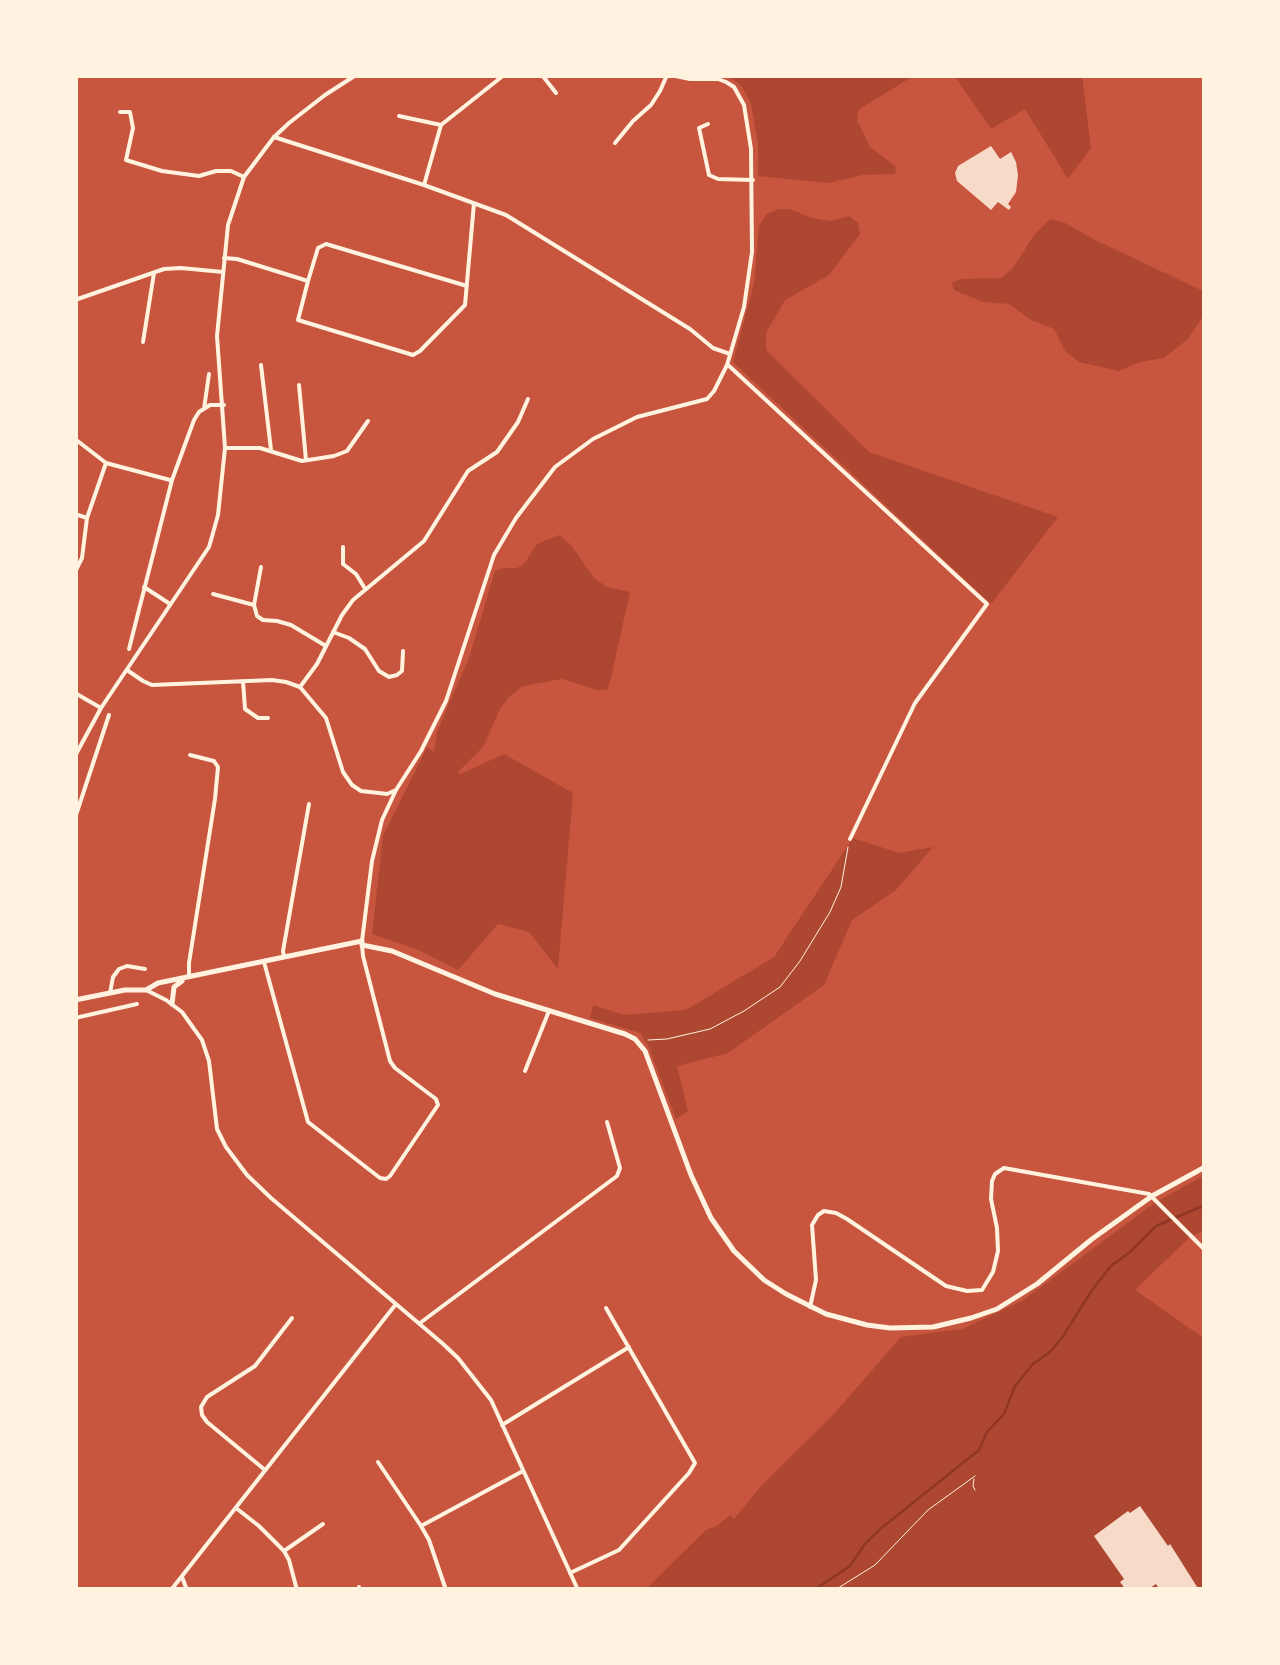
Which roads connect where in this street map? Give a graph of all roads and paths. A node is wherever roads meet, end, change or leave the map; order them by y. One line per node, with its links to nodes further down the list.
1 (356, 75): 10 (street)
2 (504, 75): 9 (street)
3 (542, 75): 5 (street)
4 (669, 75): 11 (street); 13 (street)
5 (556, 93)
6 (120, 112): 12 (street)
7 (399, 116): 9 (street)
8 (708, 124): 13 (street)
9 (441, 125): 14 (street)
10 (274, 136): 12 (street); 14 (street)
11 (616, 144)
12 (244, 178): 16 (street)
13 (752, 180): 23 (street)
14 (424, 186): 15 (street)
15 (474, 203): 20 (street); 23 (street)
16 (224, 258): 17 (street); 19 (street)
17 (223, 272): 18 (street); 29 (street)
18 (154, 273): 21 (street); 22 (street)
19 (308, 280): 20 (street); 20 (street)
20 (467, 286)
21 (75, 300)
22 (142, 342)
23 (730, 354): 25 (street)
24 (262, 365): 34 (street)
25 (727, 365): 63 (street); 66 (street)
26 (209, 374): 30 (street)
27 (299, 385): 35 (street)
28 (528, 399): 44 (street)
29 (224, 405): 30 (street); 33 (street)
30 (204, 409): 37 (street)
31 (368, 422): 35 (street)
32 (75, 439): 36 (street)
33 (225, 448): 34 (street); 46 (street)
34 (271, 450): 35 (street)
35 (306, 461)
36 (106, 463): 37 (street); 39 (street)
37 (172, 480): 43 (street)
38 (75, 514): 39 (street)
39 (87, 518): 42 (street)
40 (343, 546): 44 (street)
41 (261, 567): 47 (street)
42 (76, 570)
43 (144, 587): 46 (street); 50 (street)
44 (365, 588): 48 (street)
45 (214, 594): 47 (street)
46 (172, 605): 52 (street)
47 (254, 605): 49 (street)
48 (333, 632): 49 (street); 51 (street)
49 (326, 647): 54 (street)
50 (130, 649)
51 (403, 651)
52 (127, 670): 53 (street); 56 (street)
53 (244, 681): 54 (street); 58 (street)
54 (300, 687): 63 (street)
55 (75, 694): 56 (street)
56 (101, 708): 59 (street)
57 (109, 714): 60 (street)
58 (268, 718)
59 (88, 728): 60 (street); 62 (street)
60 (102, 735): 65 (street)
61 (190, 755): 71 (street)
62 (75, 756)
63 (396, 790): 67 (street)
64 (309, 804): 68 (street)
65 (75, 818)
66 (850, 840): 79 (path)
67 (362, 943): 68 (main road); 69 (street); 77 (main road)
68 (284, 958): 69 (main road)
69 (264, 962): 71 (main road)
70 (146, 969): 73 (street)
71 (189, 977): 72 (main road); 76 (main road)
72 (146, 990): 73 (main road); 76 (street)
73 (110, 993): 74 (main road)
74 (75, 1000)
75 (137, 1004): 78 (street)
76 (172, 1004): 85 (street)
77 (549, 1011): 79 (main road); 80 (street)
78 (75, 1018)
79 (641, 1044): 86 (main road)
80 (525, 1071)
81 (607, 1122): 89 (street)
82 (1205, 1168): 83 (main road)
83 (1154, 1199): 84 (street); 86 (main road); 86 (street)
84 (1205, 1250)
85 (396, 1304): 89 (street); 93 (street)
86 (810, 1307)
87 (606, 1308): 90 (street)
88 (292, 1318): 93 (street)
89 (420, 1323): 91 (street)
90 (629, 1347): 91 (street); 100 (street)
91 (502, 1425): 94 (street)
92 (378, 1462): 98 (street)
93 (265, 1470): 96 (street)
94 (523, 1471): 98 (street); 100 (street)
95 (975, 1490): 102 (path)
96 (236, 1508): 99 (street); 101 (street)
97 (324, 1524): 99 (street)
98 (421, 1526): 106 (street)
99 (284, 1551): 105 (street)
100 (570, 1573): 107 (street)
101 (182, 1576): 103 (street); 104 (street)
102 (841, 1588): 108 (path)
103 (171, 1590)
104 (187, 1590)
105 (297, 1590)
106 (446, 1590)
107 (578, 1590)
108 (835, 1590)

